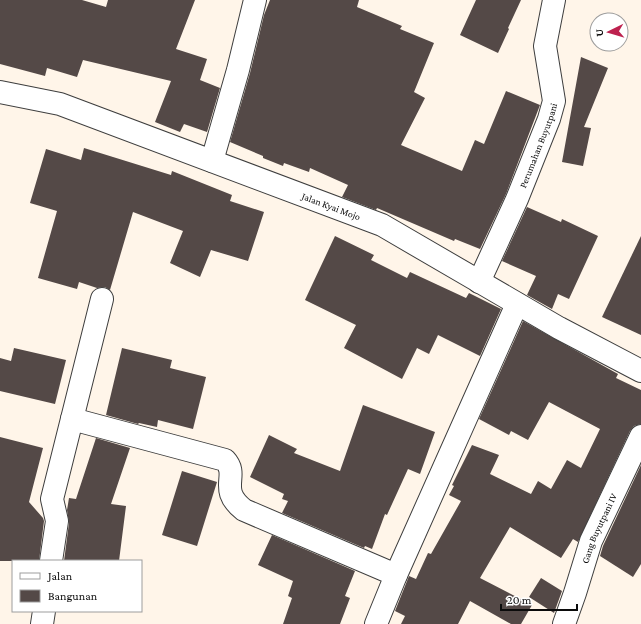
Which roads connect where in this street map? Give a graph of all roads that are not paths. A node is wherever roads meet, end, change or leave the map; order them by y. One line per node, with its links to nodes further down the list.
1 (255, 0): 4 (street)
2 (554, 0): 5 (street, Perumahan Buyutpani)
3 (0, 92): 4 (street, Jalan Kyai Mojo)
4 (212, 162): 5 (street, Jalan Kyai Mojo)
5 (480, 282): 7 (street, Jalan Kyai Mojo)
6 (102, 299): 9 (street)
7 (518, 304): 8 (street, Jalan Kyai Mojo); 12 (street)
8 (641, 371)
9 (72, 419): 11 (street); 12 (street)
10 (641, 436): 16 (street, Gang Buyutpani IV)
11 (51, 560)
12 (396, 575): 15 (street)
13 (44, 612): 14 (street)
14 (42, 624)
15 (376, 624)
16 (564, 624)

